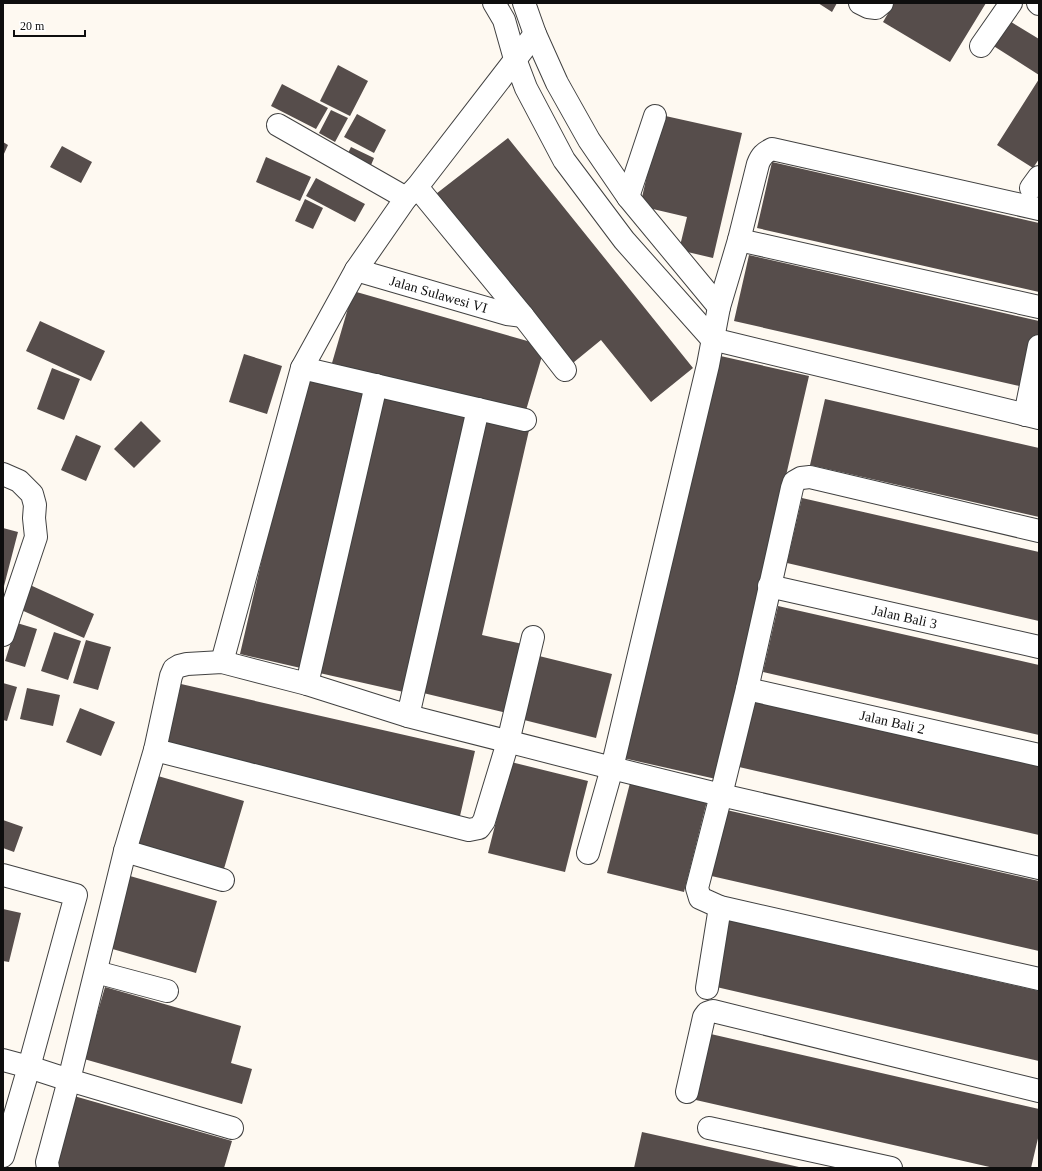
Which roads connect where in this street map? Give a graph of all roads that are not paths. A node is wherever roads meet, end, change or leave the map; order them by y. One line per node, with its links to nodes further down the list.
1 (494, 3): 8 (street)
2 (524, 3): 6 (street)
3 (860, 3): 4 (street)
4 (882, 3)
5 (1011, 3): 7 (street)
6 (535, 34): 8 (street); 12 (street)
7 (982, 46)
8 (515, 59): 11 (street); 19 (street)
9 (655, 116): 12 (street)
10 (278, 125): 11 (street)
11 (412, 193): 15 (street); 18 (street)
12 (628, 197): 16 (street)
13 (1039, 209): 14 (street)
14 (739, 240): 16 (street); 17 (street)
15 (356, 270): 18 (street, Jalan Sulawesi VI); 21 (street)
16 (719, 307): 19 (street)
17 (1039, 307)
18 (523, 316): 22 (street)
19 (712, 338): 25 (street); 40 (street)
20 (1039, 346): 25 (street)
21 (302, 368): 23 (street); 33 (street)
22 (565, 370)
23 (376, 385): 24 (street); 34 (street)
24 (478, 409): 26 (street); 36 (street)
25 (1032, 416)
26 (525, 420)
27 (3, 474): 30 (street)
28 (1039, 531): 29 (street)
29 (769, 586): 32 (street, Jalan Bali 3); 35 (street)
30 (3, 635)
31 (533, 637): 37 (street)
32 (1039, 647)
33 (222, 662): 34 (street); 38 (street)
34 (307, 684): 36 (street)
35 (746, 689): 39 (street, Jalan Bali 2); 41 (street)
36 (408, 716): 37 (street)
37 (508, 742): 38 (street); 40 (street)
38 (155, 750): 42 (street)
39 (1039, 755)
40 (612, 768): 41 (street); 43 (street)
41 (721, 795): 44 (street); 47 (street)
42 (125, 851): 46 (street); 48 (street)
43 (588, 853)
44 (1039, 868)
45 (3, 875): 53 (street)
46 (223, 880)
47 (720, 907): 49 (street); 50 (street)
48 (96, 972): 51 (street); 54 (street)
49 (1039, 979)
50 (707, 988)
51 (167, 991)
52 (3, 1060): 53 (street)
53 (29, 1067): 54 (street); 59 (street)
54 (69, 1080): 57 (street); 60 (street)
55 (1039, 1091): 56 (street)
56 (687, 1092)
57 (232, 1128)
58 (709, 1128): 61 (street)
59 (3, 1156)
60 (48, 1168)
61 (891, 1168)

